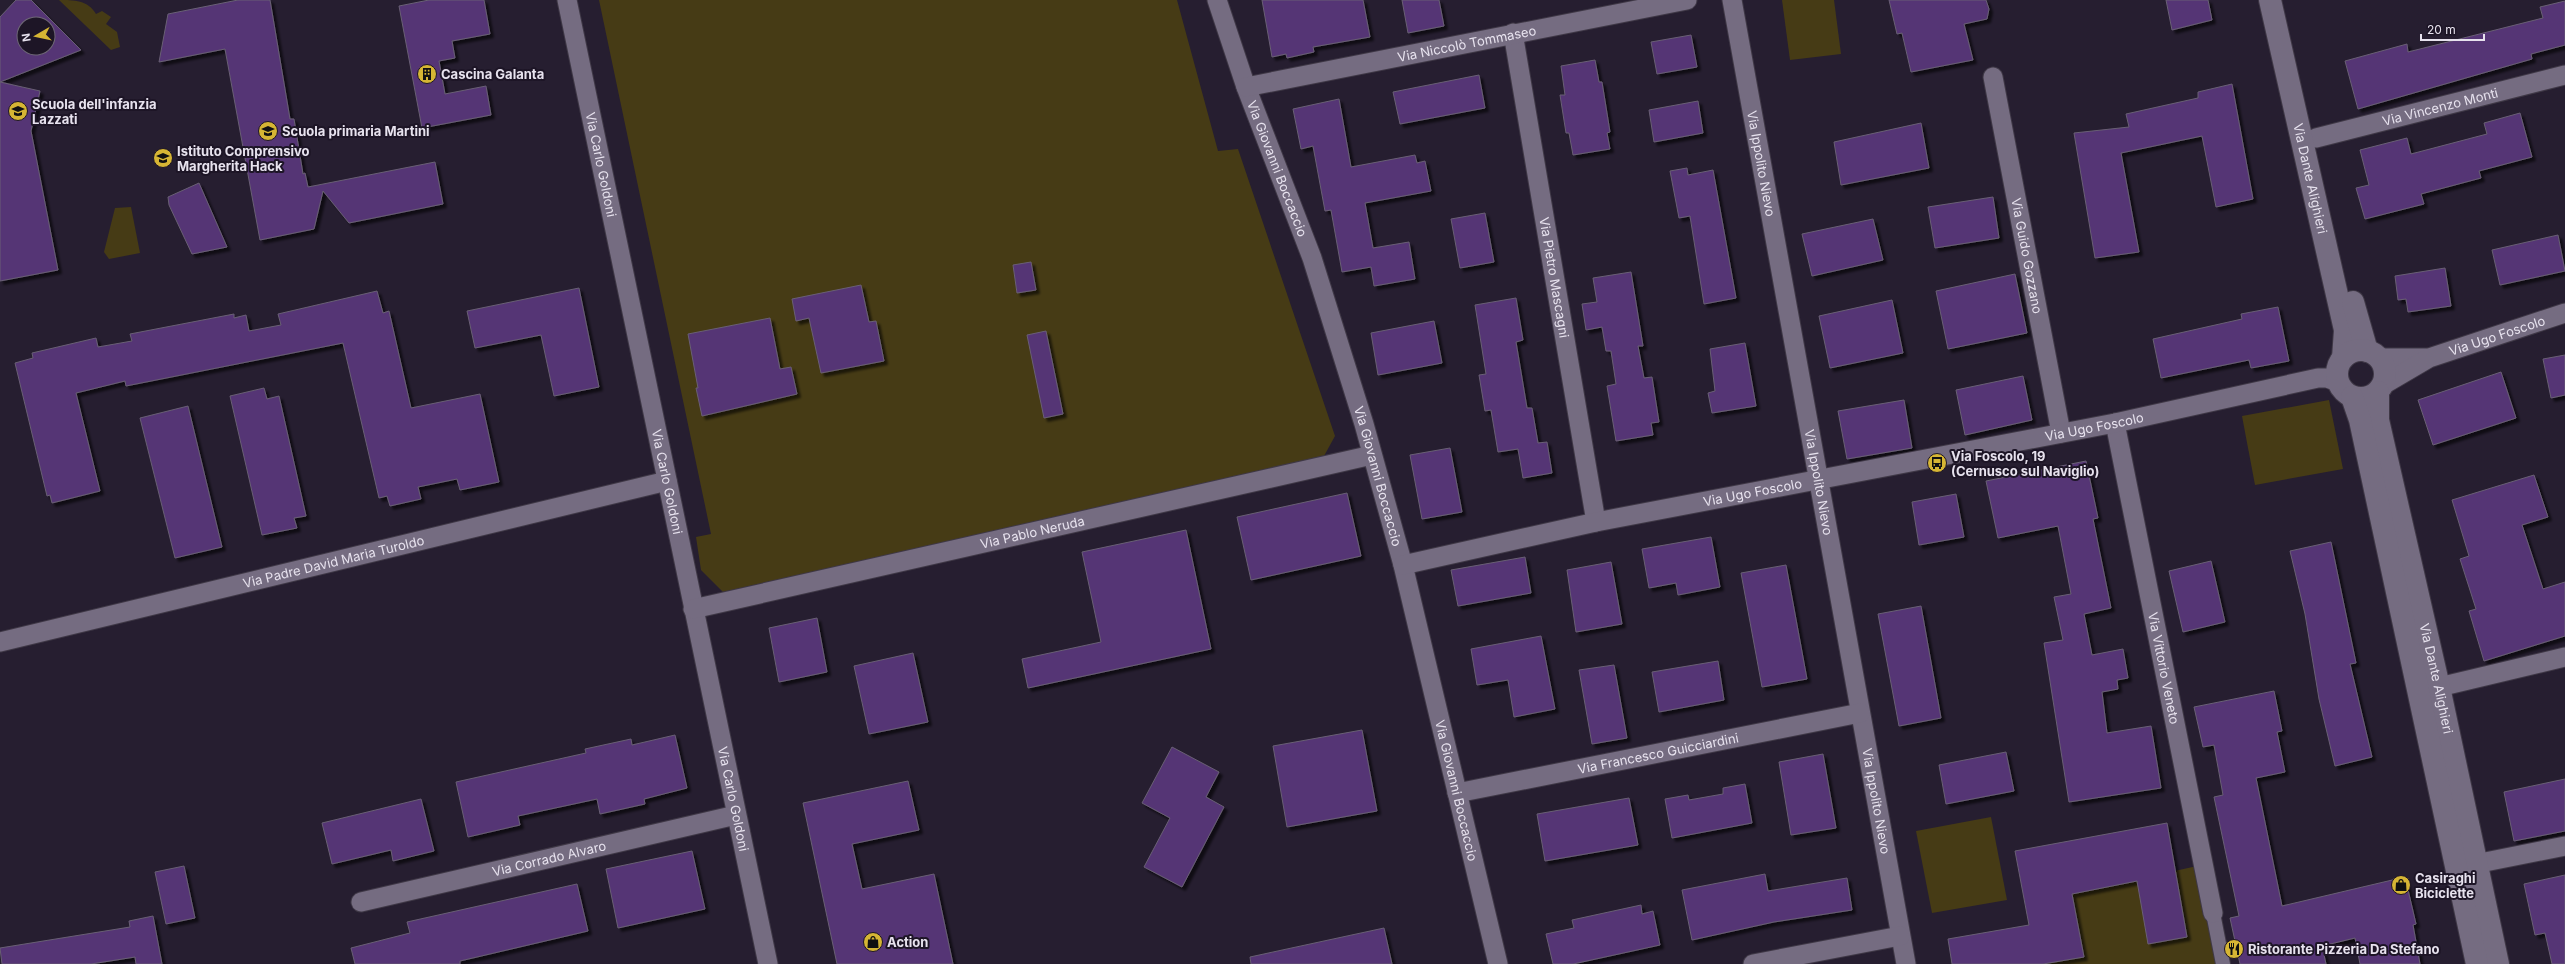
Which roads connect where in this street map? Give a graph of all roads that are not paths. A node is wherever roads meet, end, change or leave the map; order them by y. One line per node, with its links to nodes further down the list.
1 (567, 0): 23 (street, Via Carlo Goldoni)
2 (1217, 0): 11 (street, Via Giovanni Boccaccio)
3 (1687, 0): 7 (street, Via Niccolò Tommaseo)
4 (1732, 0): 22 (street, Via Ippolito Nievo)
5 (2270, 0): 15 (street, Via Dante Alighieri)
6 (2286, 0): 12 (street, Via Dante Alighieri)
7 (1625, 6): 8 (street, Via Niccolò Tommaseo)
8 (1513, 33): 11 (street, Via Niccolò Tommaseo); 24 (street, Via Pietro Mascagni)
9 (2565, 75): 12 (street, Via Vincenzo Monti)
10 (1993, 77): 20 (street, Via Guido Gozzano)
11 (1246, 87): 21 (street, Via Giovanni Boccaccio)
12 (2316, 138): 14 (street, Via Dante Alighieri)
13 (2565, 313): 16 (street, Via Ugo Foscolo)
14 (2373, 354): 15 (street); 16 (street, Via Ugo Foscolo); 18 (street)
15 (2343, 358): 17 (street)
16 (2429, 358): 18 (street, Via Ugo Foscolo)
17 (2345, 389): 18 (street); 19 (street, Via Ugo Foscolo); 43 (street, Via Dante Alighieri)
18 (2380, 389): 29 (street, Via Dante Alighieri)
19 (2115, 423): 20 (street, Via Ugo Foscolo); 36 (street, Via Vittorio Veneto)
20 (2061, 433): 22 (street, Via Ugo Foscolo)
21 (1372, 455): 25 (street, Via Giovanni Boccaccio); 26 (street, Via Pablo Neruda)
22 (1820, 479): 24 (street, Via Ugo Foscolo); 30 (street, Via Ippolito Nievo)
23 (667, 481): 26 (street, Via Carlo Goldoni); 27 (street, Via Padre David Maria Turoldo)
24 (1596, 522): 25 (street, Via Ugo Foscolo)
25 (1403, 564): 31 (street, Via Giovanni Boccaccio)
26 (693, 608): 32 (street, Via Carlo Goldoni)
27 (0, 642)
28 (2565, 657): 29 (street)
29 (2439, 687): 34 (street, Via Dante Alighieri)
30 (1860, 713): 31 (street, Via Francesco Guicciardini); 37 (street, Via Ippolito Nievo)
31 (1457, 793): 39 (street, Via Giovanni Boccaccio)
32 (736, 815): 35 (street, Via Corrado Alvaro); 38 (street, Via Carlo Goldoni)
33 (2565, 846): 34 (street)
34 (2475, 864): 44 (street, Via Dante Alighieri)
35 (361, 902)
36 (2212, 913): 42 (street)
37 (1900, 936): 40 (street); 41 (street, Via Ippolito Nievo)
38 (768, 964)
39 (1498, 964)
40 (1753, 964)
41 (1906, 964)
42 (2223, 964)
43 (2477, 964)
44 (2498, 964)

